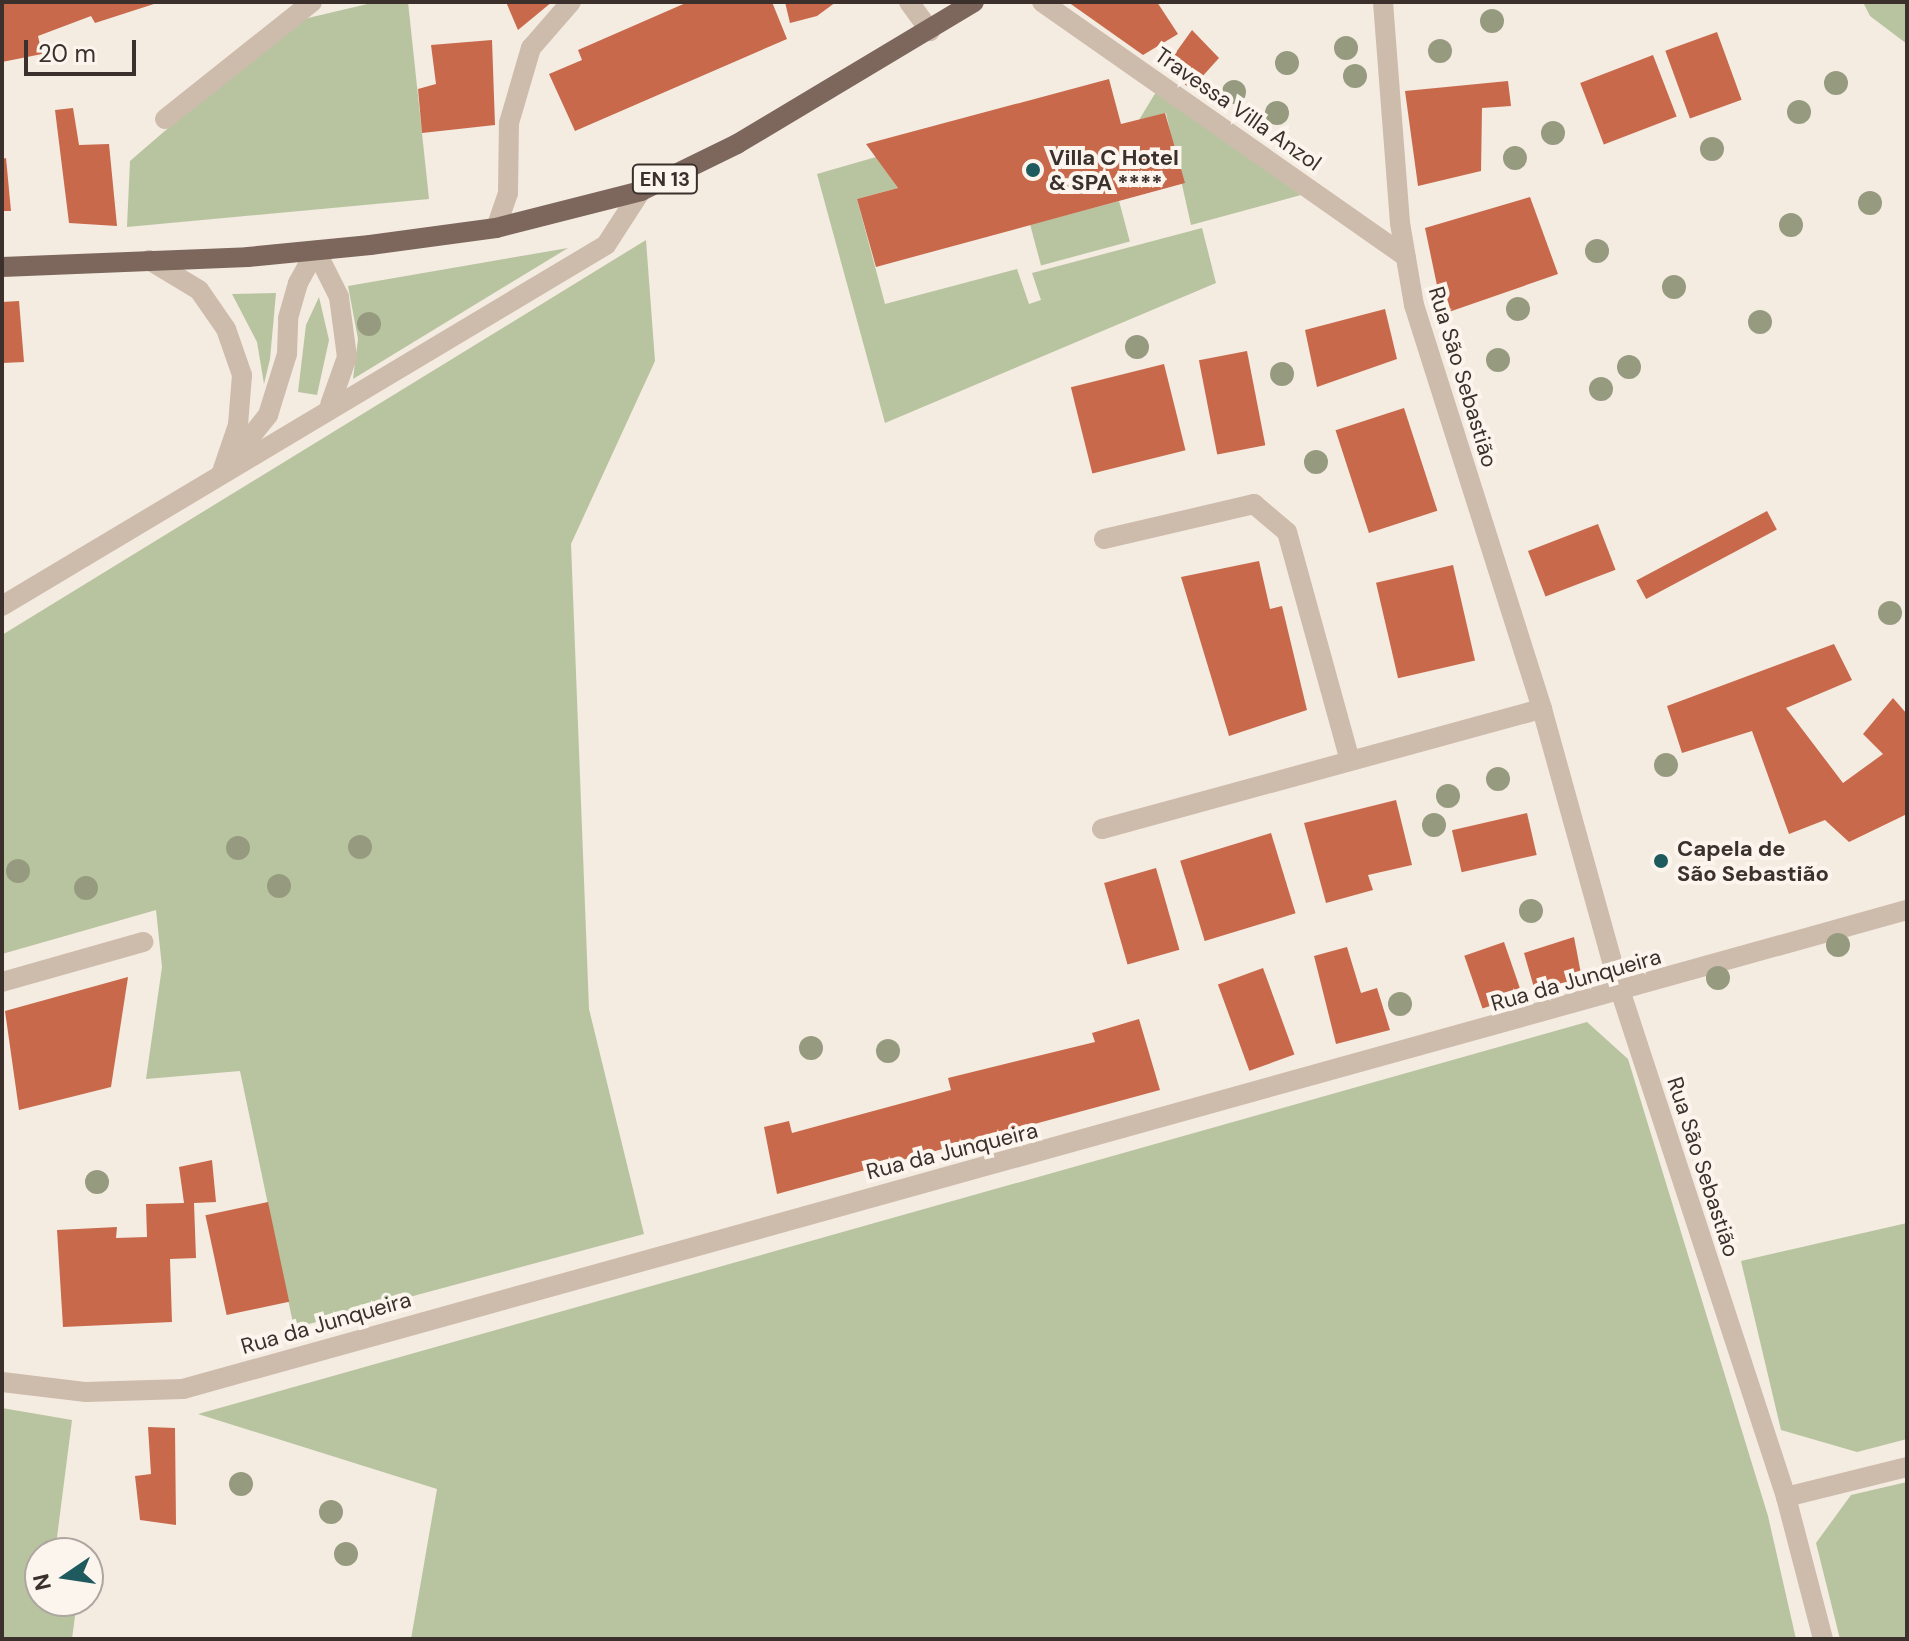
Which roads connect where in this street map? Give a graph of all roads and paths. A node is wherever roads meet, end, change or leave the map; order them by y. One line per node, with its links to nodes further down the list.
1 (312, 2): 8 (street)
2 (571, 2): 10 (street)
3 (909, 2): 7 (street)
4 (974, 2): 7 (main road, EN 13)
5 (1042, 2): 12 (street, Travessa Villa Anzol)
6 (1383, 2): 12 (street, Rua São Sebastião)
7 (930, 31): 9 (main road, EN 13)
8 (165, 119)
9 (641, 191): 10 (main road, EN 13); 15 (street)
10 (496, 228): 11 (main road, EN 13)
11 (316, 251): 13 (main road, EN 13); 15 (street); 16 (street)
12 (1406, 257): 19 (street, Rua São Sebastião)
13 (149, 260): 14 (main road, EN 13); 16 (street)
14 (2, 267)
15 (330, 405): 16 (street)
16 (222, 472): 18 (street)
17 (1104, 539): 20 (street)
18 (2, 606)
19 (1542, 709): 20 (street); 25 (street, Rua São Sebastião)
20 (1350, 760): 21 (street)
21 (1102, 829)
22 (1907, 910): 25 (street, Rua da Junqueira)
23 (143, 942): 24 (street)
24 (2, 982)
25 (1621, 993): 26 (street, Rua da Junqueira); 28 (street, Rua São Sebastião)
26 (2, 1382)
27 (1907, 1467): 28 (street)
28 (1786, 1497): 29 (street, Rua São Sebastião)
29 (1823, 1639)

